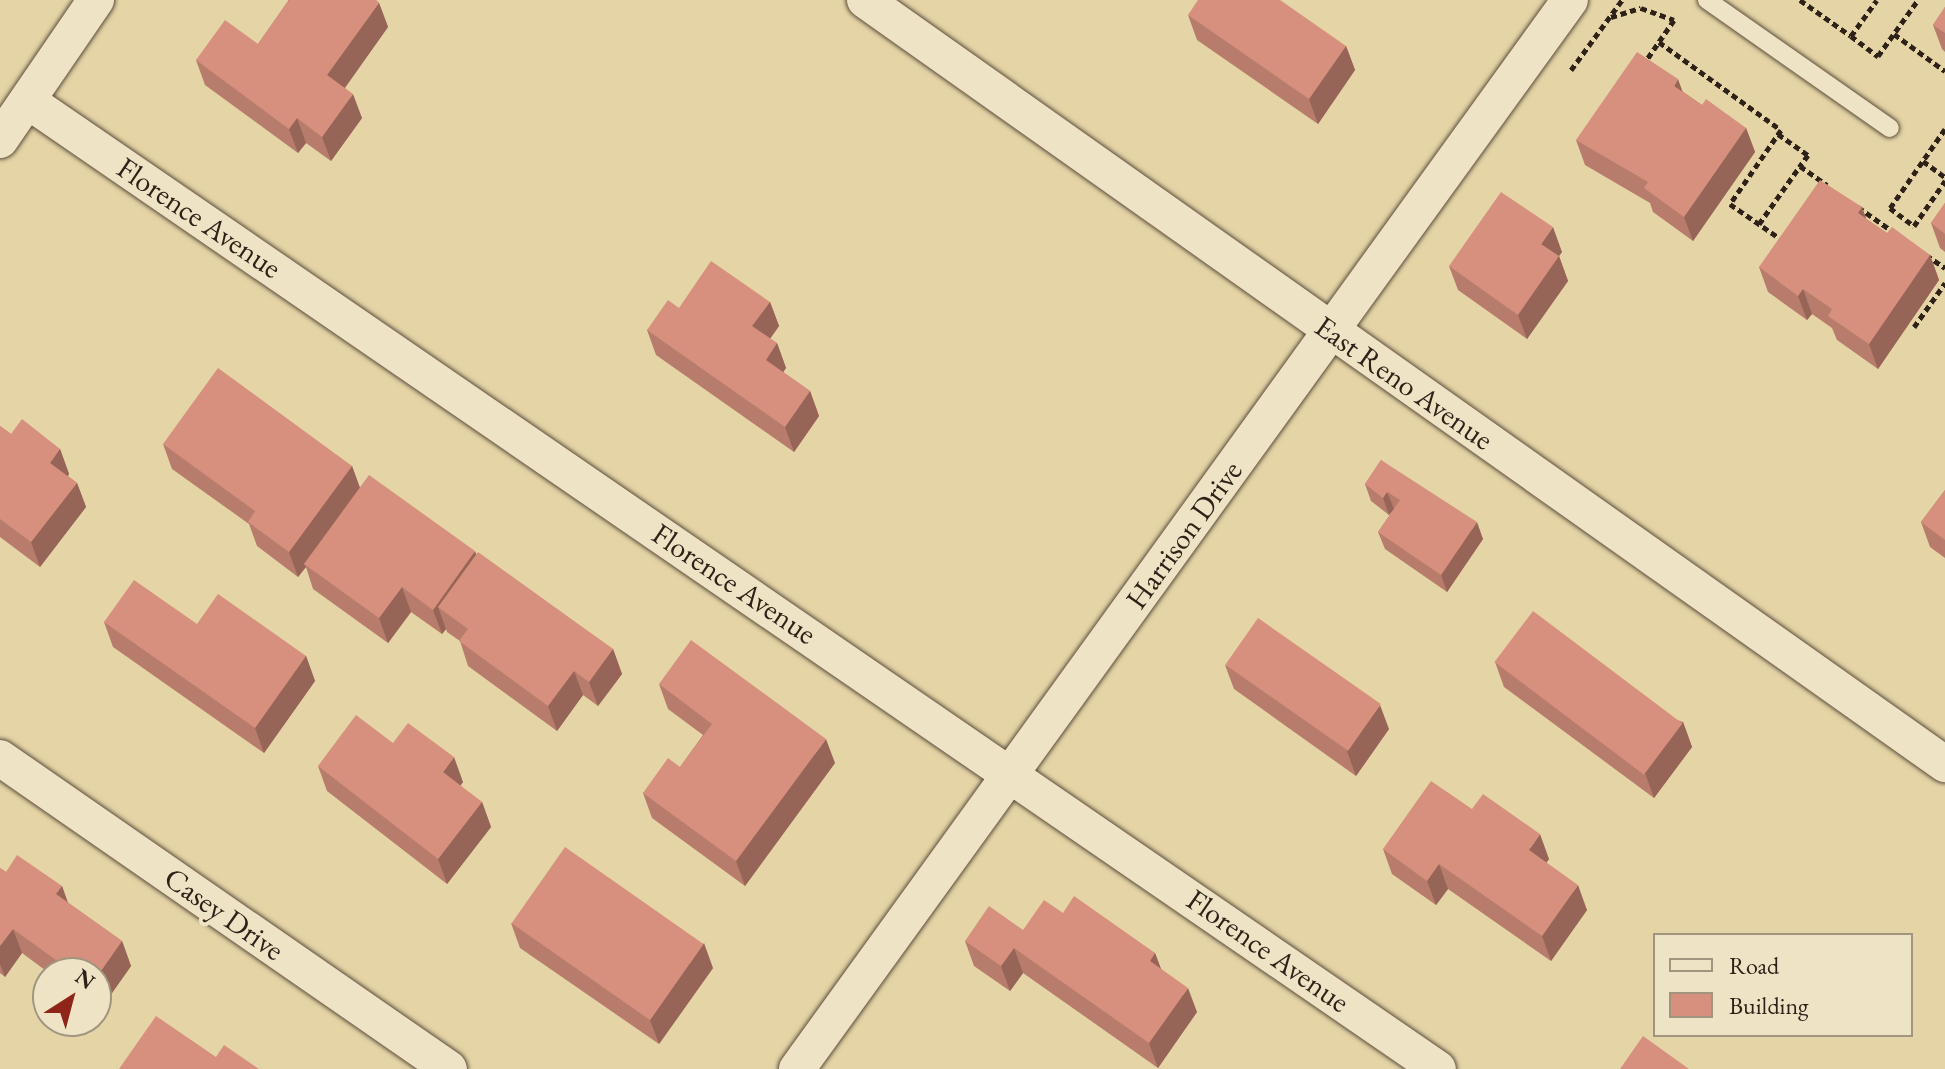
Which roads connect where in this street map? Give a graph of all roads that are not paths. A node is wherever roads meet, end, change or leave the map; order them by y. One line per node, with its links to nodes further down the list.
1 (96, 0): 5 (street)
2 (865, 0): 8 (street, East Reno Avenue)
3 (1570, 0): 8 (street, Harrison Drive)
4 (1707, 0): 6 (lane)
5 (28, 101): 7 (street); 11 (street, Florence Avenue)
6 (1890, 128)
7 (0, 140)
8 (1330, 332): 10 (street, East Reno Avenue); 11 (street, Harrison Drive)
9 (0, 758): 12 (street, Casey Drive)
10 (1945, 764)
11 (1011, 774): 13 (street, Harrison Drive); 14 (street, Florence Avenue)
12 (449, 1069)
13 (797, 1069)
14 (1438, 1069)

